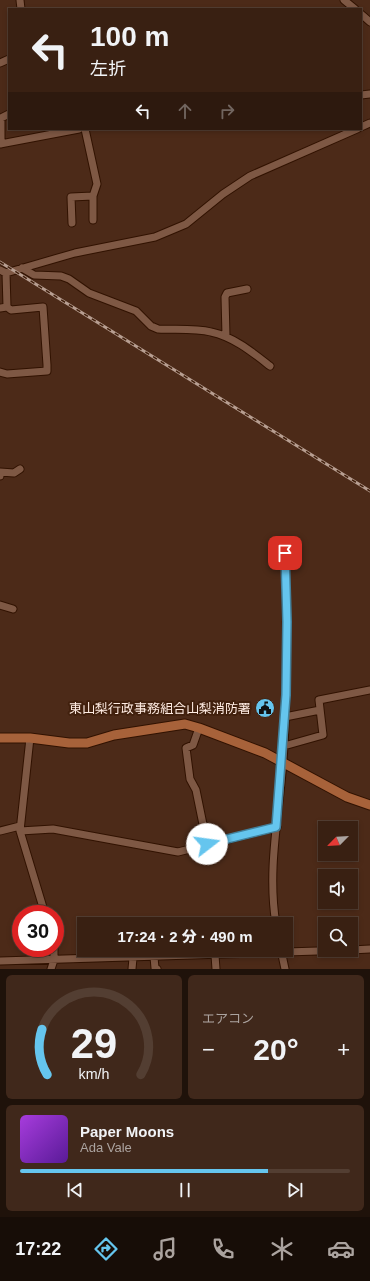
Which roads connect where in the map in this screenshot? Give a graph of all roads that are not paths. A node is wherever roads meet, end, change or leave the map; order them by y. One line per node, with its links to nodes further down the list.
1 (344, 0): 2 (street)
2 (354, 8)
3 (362, 15): 4 (street)
4 (370, 22)
5 (8, 114): 9 (street)
6 (74, 130): 9 (street)
7 (85, 130): 10 (street)
8 (355, 130): 13 (street)
9 (0, 144)
10 (94, 196): 11 (street); 12 (street)
11 (93, 220)
12 (72, 223)
13 (22, 268): 14 (street); 17 (street)
14 (3, 271): 16 (street)
15 (247, 289): 17 (street)
16 (3, 307): 19 (street)
17 (226, 336): 18 (street)
18 (270, 366)
19 (0, 372)
20 (20, 469): 21 (street)
21 (0, 476)
22 (285, 553): 27 (street)
23 (0, 605): 24 (street)
24 (13, 609)
25 (370, 690): 26 (street)
26 (320, 710): 27 (street); 31 (street)
27 (285, 717): 31 (street)
28 (199, 728): 30 (main road); 32 (main road); 37 (street)
29 (0, 738): 30 (main road)
30 (30, 738): 35 (street)
31 (284, 746): 32 (street)
32 (283, 762): 33 (main road); 34 (street)
33 (370, 805)
34 (276, 827): 37 (street); 39 (street)
35 (20, 828): 36 (street); 37 (street); 38 (street)
36 (0, 831)
37 (207, 844)
38 (42, 905)
39 (275, 917)
40 (370, 949): 42 (street)
41 (318, 950): 43 (street)
42 (358, 950)
43 (293, 951)
44 (154, 957): 47 (street); 52 (street)
45 (215, 957): 53 (street)
46 (282, 957): 54 (street)
47 (133, 958): 48 (street); 51 (street)
48 (54, 960): 49 (street); 50 (street)
49 (0, 961)
50 (51, 969)
51 (132, 969)
52 (156, 969)
53 (216, 969)
54 (285, 969)

